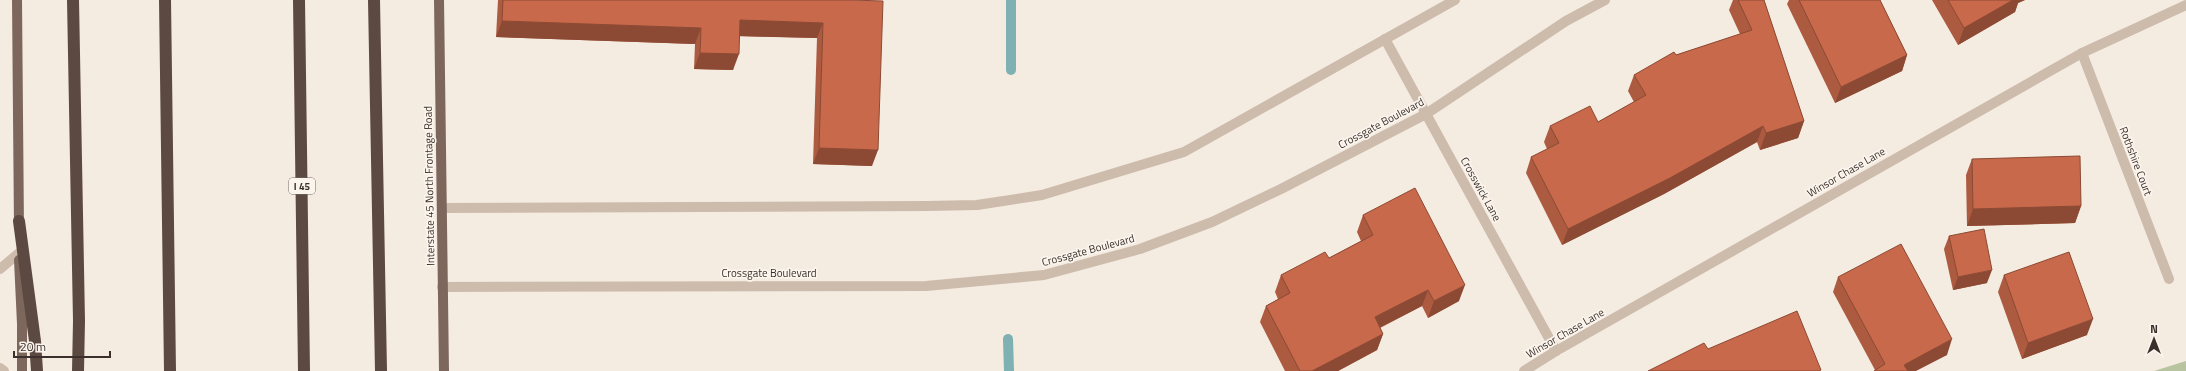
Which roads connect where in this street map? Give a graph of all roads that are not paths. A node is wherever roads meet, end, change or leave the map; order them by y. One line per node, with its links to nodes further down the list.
1 (17, 0): 15 (main road)
2 (73, 0): 25 (highway)
3 (165, 0): 26 (highway)
4 (299, 0): 27 (highway, I 45)
5 (374, 0): 29 (highway, bridge)
6 (380, 0): 28 (highway)
7 (438, 0): 14 (main road, Interstate 45 North Frontage Road)
8 (1455, 0): 11 (street)
9 (1605, 0): 13 (street, Crossgate Boulevard)
10 (2186, 5): 12 (street, Winsor Chase Lane)
11 (1385, 39): 13 (street, Crosswick Lane); 14 (street)
12 (2082, 53): 18 (street, Rothshire Court); 20 (street, Winsor Chase Lane)
13 (1426, 114): 19 (street, Crossgate Boulevard); 20 (street, Crosswick Lane)
14 (442, 208): 19 (main road, Interstate 45 North Frontage Road)
15 (19, 221): 16 (main road); 24 (highway)
16 (19, 253): 17 (street); 23 (main road)
17 (0, 269)
18 (2169, 279)
19 (442, 287): 30 (main road, Interstate 45 North Frontage Road)
20 (1556, 351): 31 (street, Winsor Chase Lane)
21 (0, 368): 22 (street)
22 (4, 371)
23 (22, 371)
24 (37, 371)
25 (78, 371)
26 (170, 371)
27 (304, 371)
28 (376, 371)
29 (381, 371)
30 (444, 371)
31 (1524, 371)

